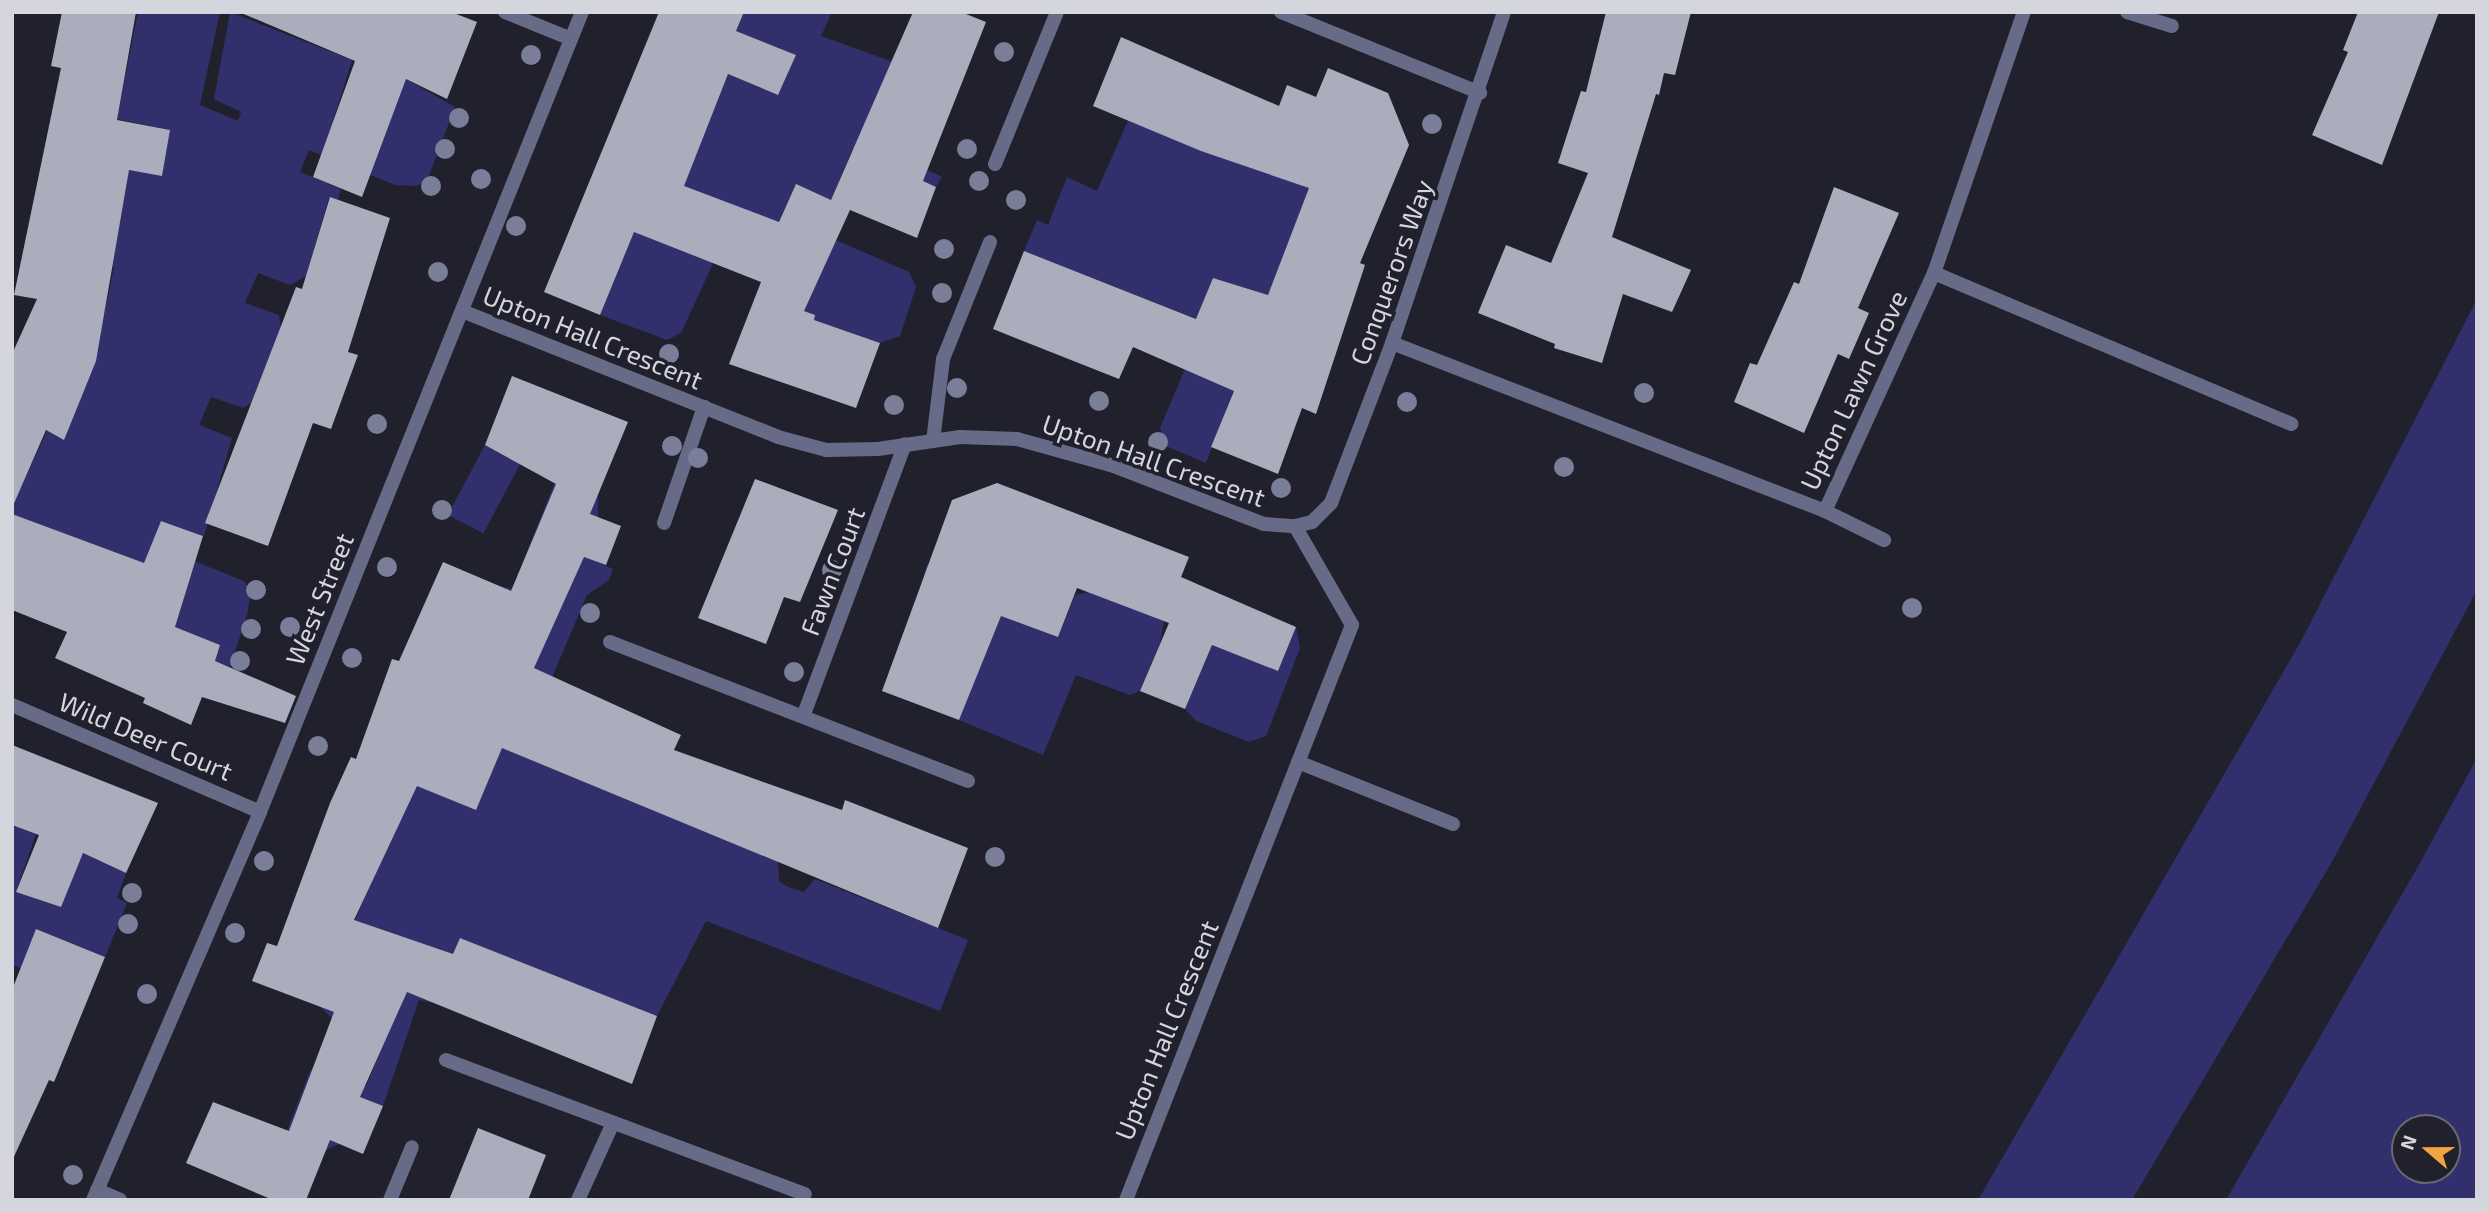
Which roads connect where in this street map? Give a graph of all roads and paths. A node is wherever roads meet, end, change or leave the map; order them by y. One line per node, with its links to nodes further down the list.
1 (505, 12): 9 (street)
2 (582, 12): 9 (street, West Street)
3 (1057, 12): 11 (street)
4 (1504, 12): 10 (street, Conquerors Way)
5 (2024, 12): 13 (street, Upton Lawn Grove)
6 (2127, 12): 8 (street)
7 (1287, 13): 10 (street)
8 (2172, 26)
9 (571, 39): 14 (street, West Street)
10 (1480, 93): 15 (street, Conquerors Way)
11 (995, 164)
12 (990, 242): 18 (street)
13 (1934, 273): 17 (street); 20 (street, Upton Lawn Grove)
14 (462, 311): 16 (street, Upton Hall Crescent); 29 (street, West Street)
15 (1392, 343): 20 (street, Upton Lawn Grove); 22 (street, Conquerors Way)
16 (704, 407): 19 (street, Upton Hall Crescent); 21 (street)
17 (2291, 424)
18 (933, 441): 19 (street, Upton Hall Crescent); 22 (street, Upton Hall Crescent)
19 (905, 444): 26 (street, Fawn Court)
20 (1825, 511): 23 (street)
21 (664, 523)
22 (1295, 526): 27 (street, Upton Hall Crescent)
23 (1884, 540)
24 (610, 642): 26 (street)
25 (12, 705): 29 (street, Wild Deer Court)
26 (804, 714): 28 (street)
27 (1298, 762): 30 (street); 39 (street, Upton Hall Crescent)
28 (968, 781)
29 (260, 812): 35 (street, West Street)
30 (1452, 824)
31 (446, 1060): 32 (street)
32 (613, 1122): 34 (street); 38 (street)
33 (412, 1147): 37 (street)
34 (805, 1194)
35 (95, 1195): 36 (street)
36 (120, 1200)
37 (390, 1200)
38 (578, 1200)
39 (1126, 1200)

